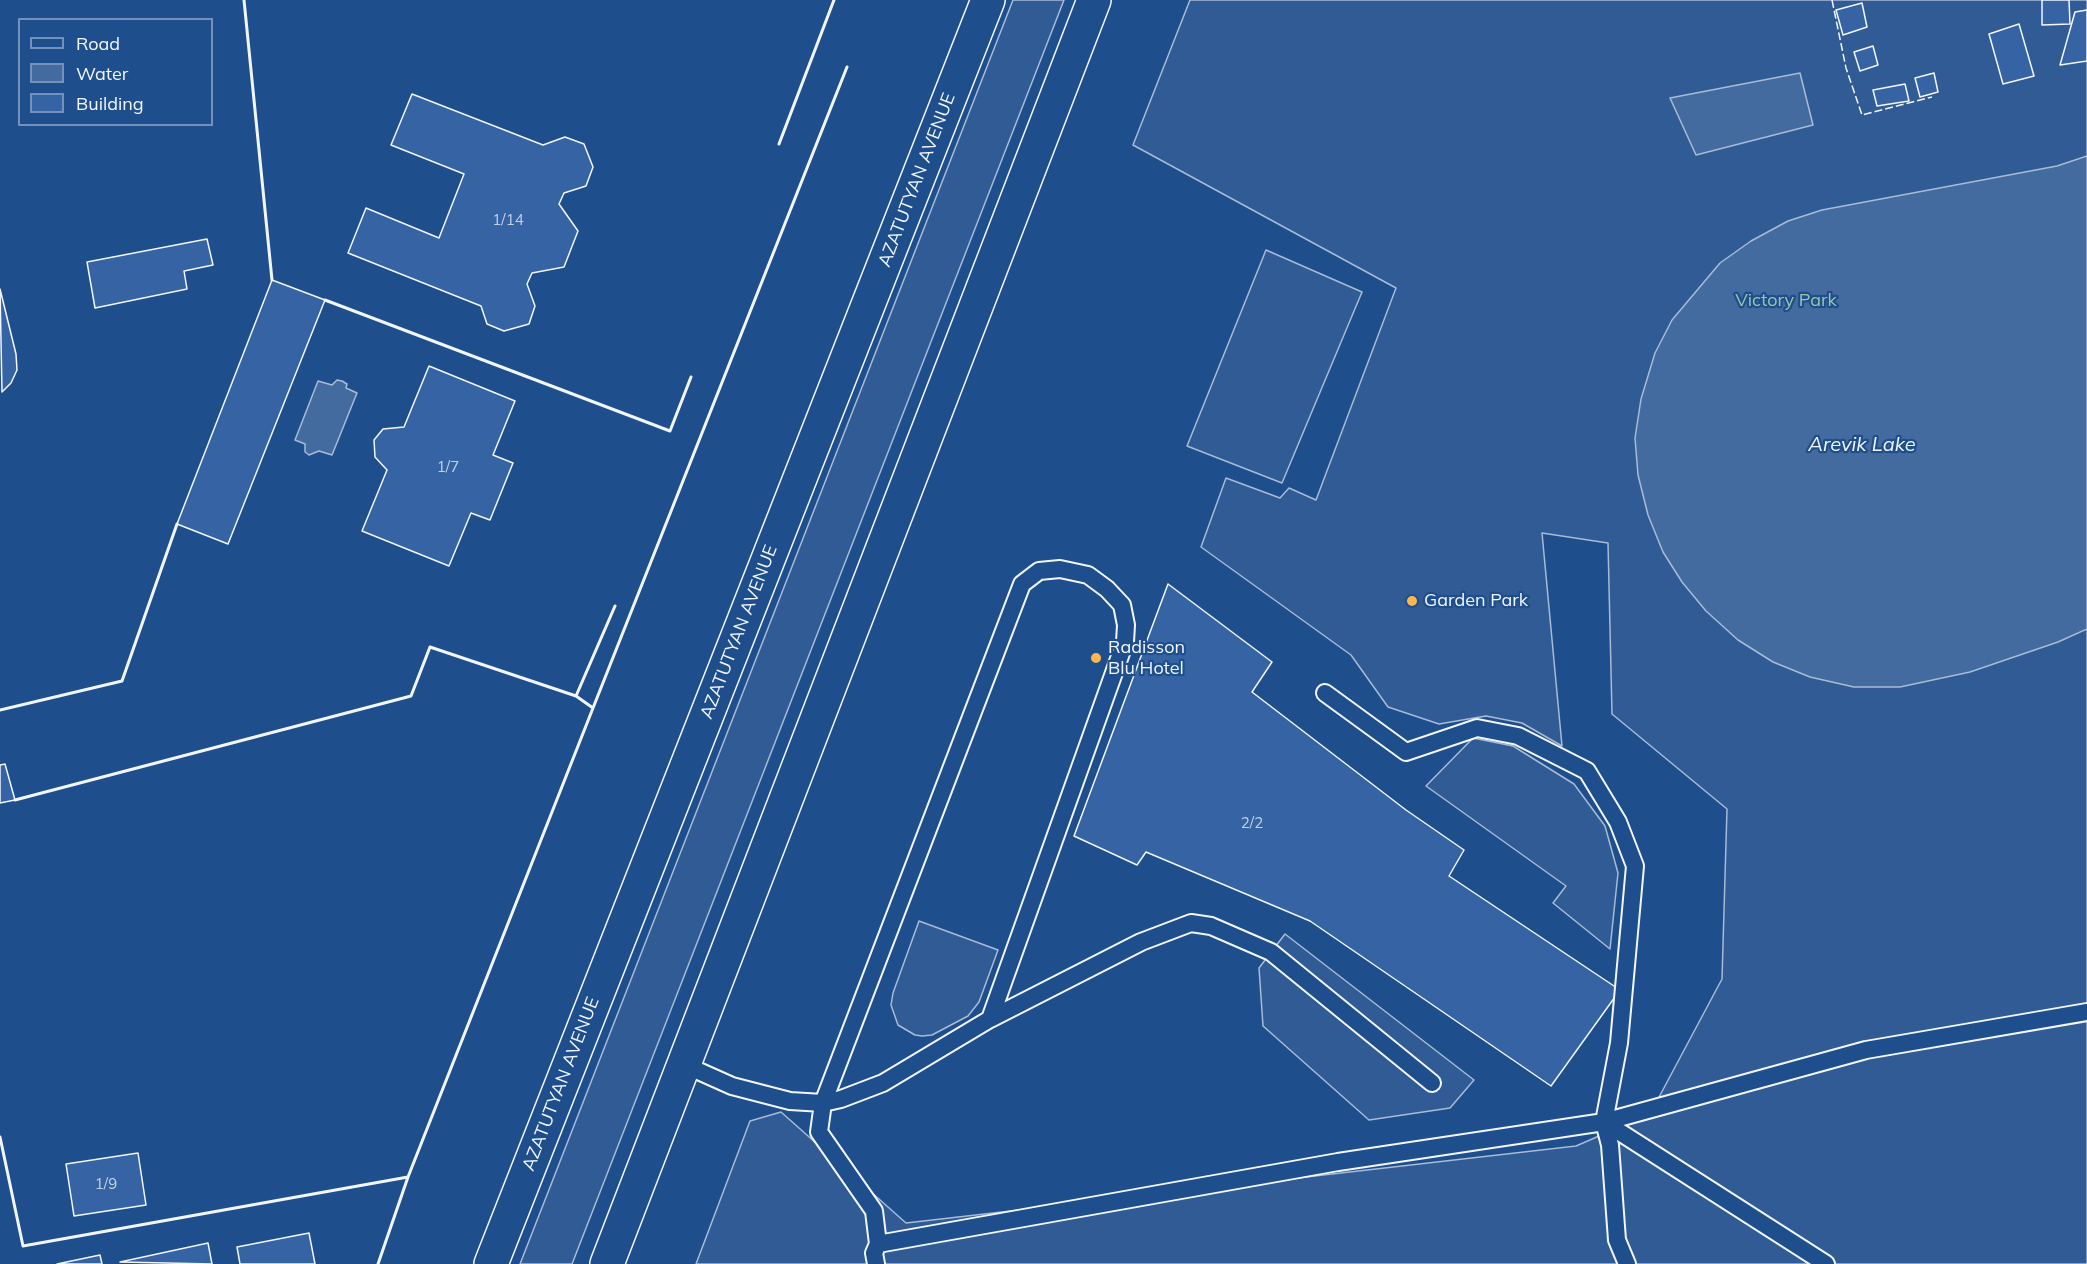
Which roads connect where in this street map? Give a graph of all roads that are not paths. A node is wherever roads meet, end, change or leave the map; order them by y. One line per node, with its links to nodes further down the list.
1 (988, 0): 11 (main road, AZATUTYAN AVENUE)
2 (1094, 0): 6 (main road)
3 (1325, 693): 9 (lane)
4 (2087, 1012): 9 (lane)
5 (990, 1019): 7 (lane); 8 (lane); 8 (lane)
6 (685, 1065): 8 (lane); 12 (main road)
7 (1432, 1083)
8 (823, 1103): 10 (lane)
9 (1604, 1122): 10 (lane); 14 (lane); 15 (lane)
10 (878, 1244): 13 (lane)
11 (491, 1264)
12 (607, 1264)
13 (876, 1264)
14 (1627, 1264)
15 (1826, 1264)

